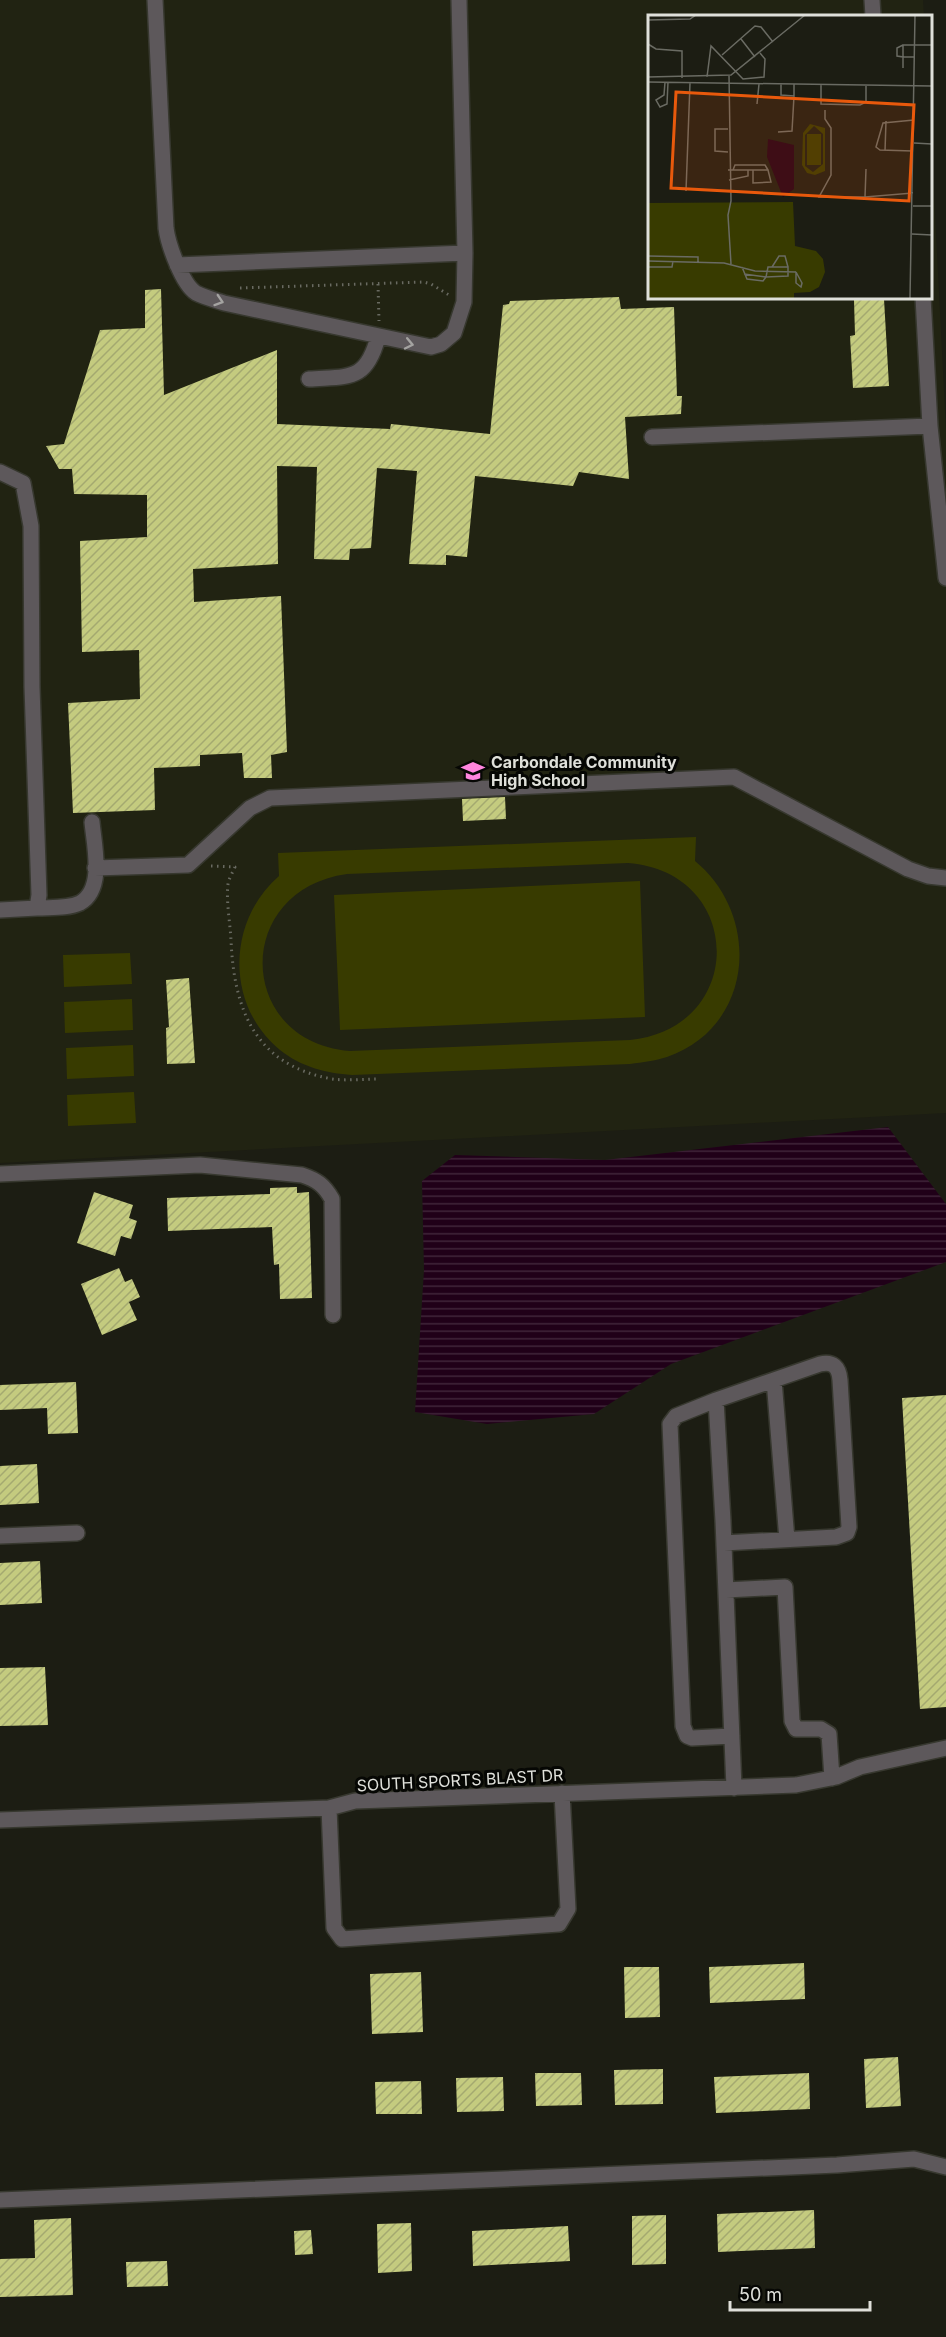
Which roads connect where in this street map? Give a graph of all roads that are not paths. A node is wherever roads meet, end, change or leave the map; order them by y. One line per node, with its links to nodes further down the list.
1 (155, 0): 6 (street)
2 (459, 0): 5 (street)
3 (872, 0): 4 (street)
4 (873, 15)
5 (465, 253): 6 (street); 8 (street, one-way to 5)
6 (177, 265): 8 (street, one-way to 8)
7 (922, 298): 10 (street)
8 (379, 331): 9 (street)
9 (309, 378)
10 (930, 426): 11 (street); 13 (street)
11 (652, 437)
12 (0, 472): 17 (street)
13 (946, 578)
14 (92, 822): 15 (street)
15 (95, 868): 16 (street); 17 (street)
16 (946, 878)
17 (37, 908): 18 (street)
18 (0, 910)
19 (0, 1173): 20 (street)
20 (333, 1315)
21 (774, 1380): 22 (street); 25 (street); 25 (street)
22 (716, 1401): 26 (street); 28 (street)
23 (76, 1533): 24 (street)
24 (0, 1536)
25 (787, 1540): 26 (street)
26 (724, 1543): 27 (street)
27 (726, 1590): 28 (street); 30 (street)
28 (732, 1736): 31 (street)
29 (946, 1748): 30 (street, SOUTH SPORTS BLAST DR)
30 (832, 1778): 31 (street, SOUTH SPORTS BLAST DR)
31 (734, 1788): 32 (street, SOUTH SPORTS BLAST DR)
32 (562, 1793): 33 (street, SOUTH SPORTS BLAST DR); 33 (street)
33 (329, 1808): 34 (street, SOUTH SPORTS BLAST DR)
34 (0, 1820)
35 (946, 2167): 36 (street)
36 (0, 2200)

